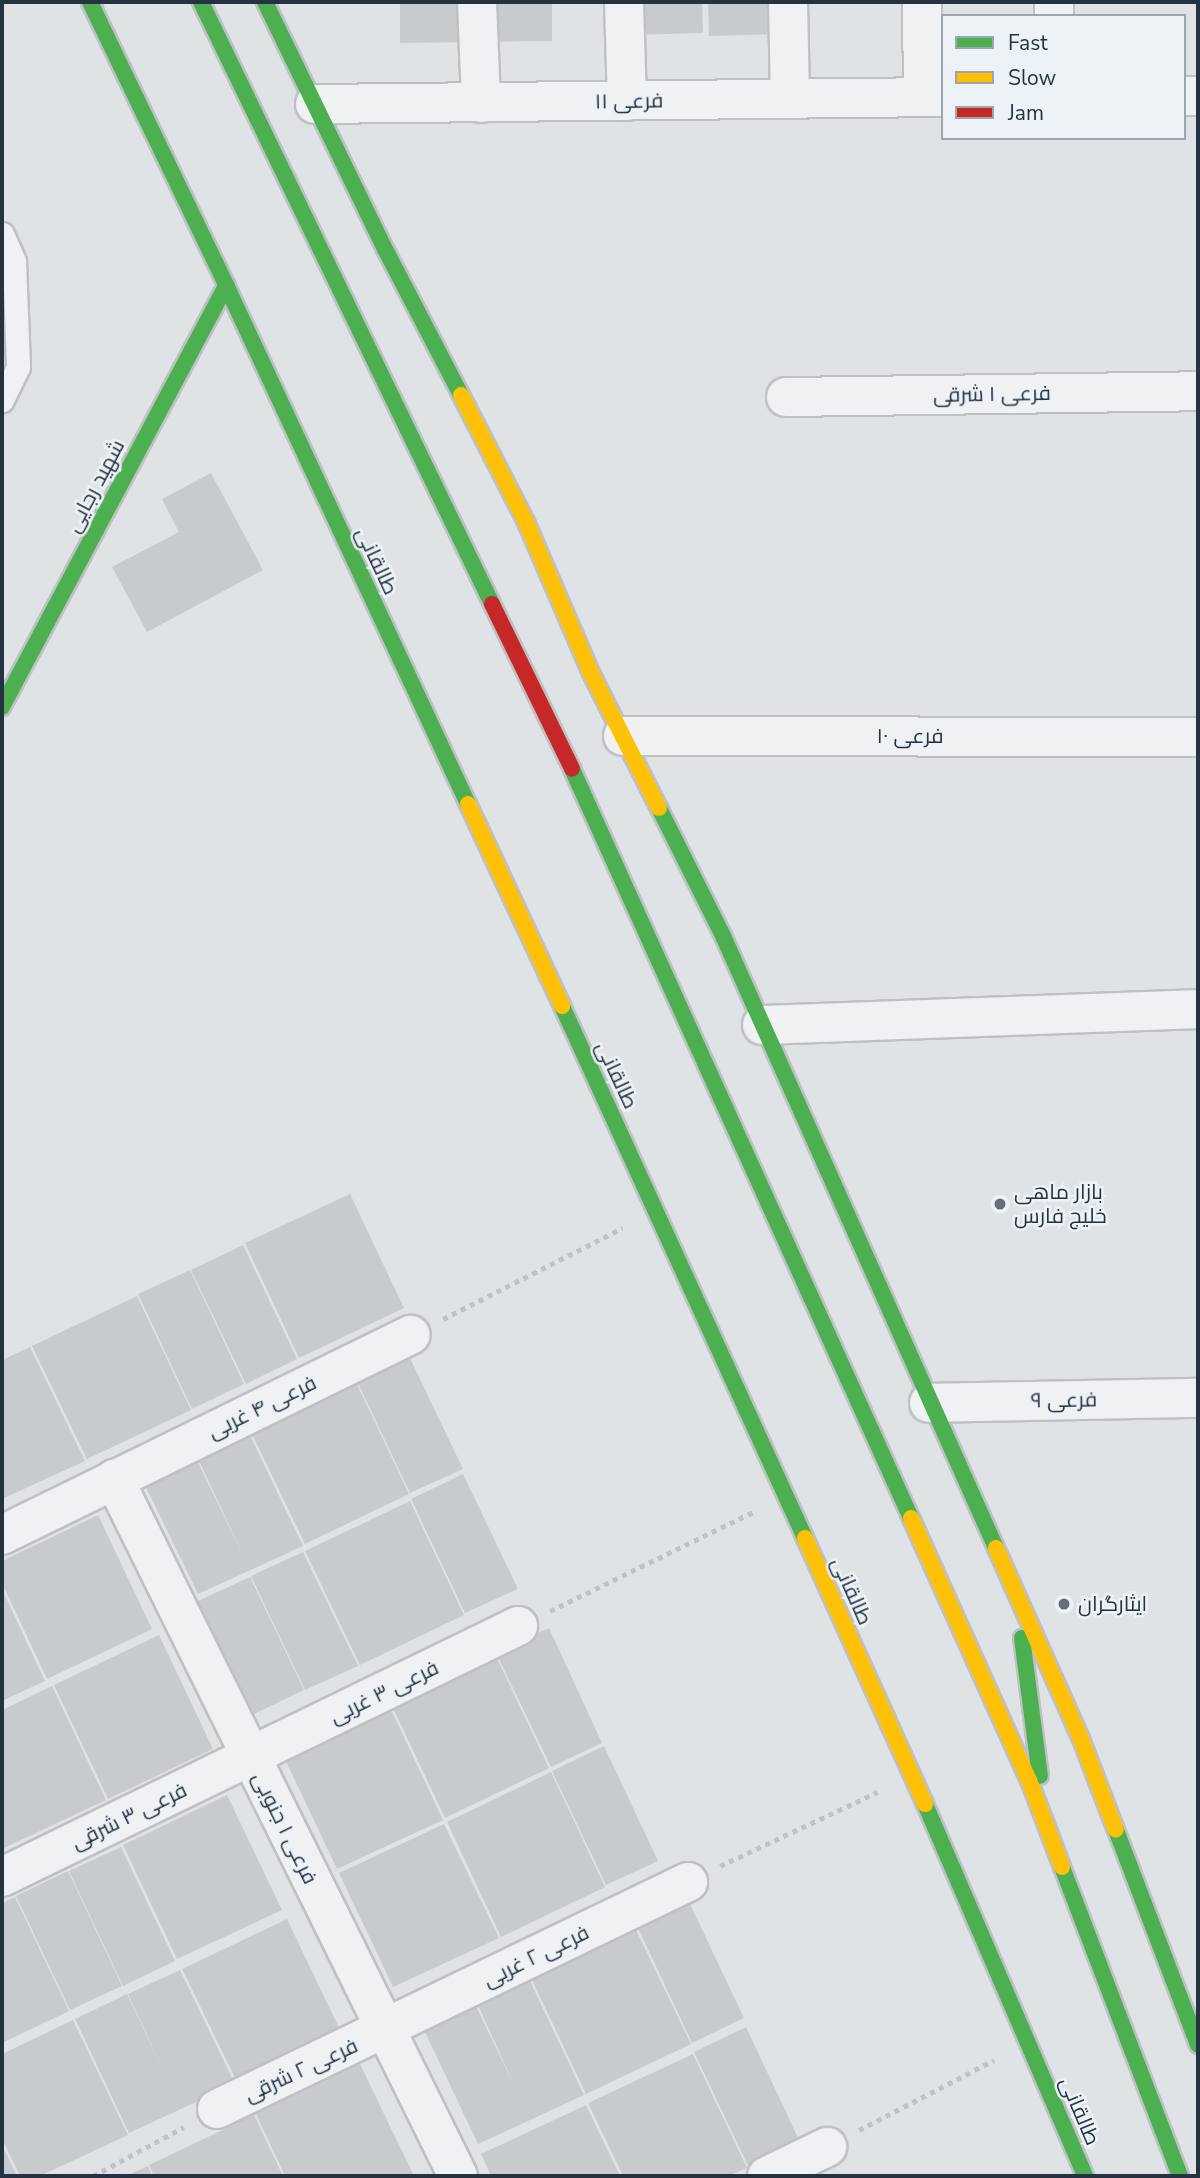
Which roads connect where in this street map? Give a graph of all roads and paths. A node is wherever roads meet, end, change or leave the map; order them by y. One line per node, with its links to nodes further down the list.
1 (90, 2): 14 (main road, طالقانی)
2 (201, 2): 34 (main road)
3 (265, 2): 12 (main road)
4 (477, 2): 11 (street)
5 (624, 2): 10 (street)
6 (788, 2): 9 (street)
7 (922, 2): 8 (street)
8 (933, 97): 9 (street, فرعی ۱۱)
9 (790, 99): 10 (street, فرعی ۱۱)
10 (627, 102): 11 (street, فرعی ۱۱)
11 (481, 103): 12 (street, فرعی ۱۱)
12 (315, 104): 19 (main road)
13 (2, 234): 17 (lane)
14 (226, 285): 18 (main road, شهید رجایی); 23 (main road, طالقانی)
15 (1198, 391): 16 (street, فرعی ۱ شرقی)
16 (786, 397)
17 (2, 400)
18 (2, 707)
19 (623, 736): 20 (street, فرعی ۱۰); 22 (main road)
20 (1198, 737)
21 (1198, 1009): 22 (street)
22 (762, 1025): 26 (main road)
23 (656, 1210): 24 (path); 28 (main road, طالقانی)
24 (411, 1335): 27 (street, فرعی ۴ غربی)
25 (1198, 1398): 26 (street, فرعی ۹)
26 (929, 1403): 30 (main road)
27 (114, 1479): 29 (street, فرعی ۴ غربی); 32 (street, فرعی ۱ جنوبی)
28 (786, 1496): 31 (path); 33 (main road, طالقانی)
29 (2, 1535)
30 (1016, 1597): 34 (main road); 38 (main road)
31 (518, 1626): 32 (street, فرعی ۳ غربی)
32 (250, 1757): 35 (street, فرعی ۳ شرقی); 37 (street, فرعی ۱ جنوبی)
33 (912, 1775): 36 (path); 39 (main road, طالقانی)
34 (1046, 1827): 46 (main road)
35 (4, 1876)
36 (688, 1881): 37 (street, فرعی ۲ غربی)
37 (385, 2030): 40 (street, فرعی ۲ شرقی); 43 (street, فرعی ۱ جنوبی)
38 (1197, 2039)
39 (1027, 2043): 41 (path); 45 (main road, طالقانی)
40 (217, 2109): 42 (path)
41 (827, 2147): 44 (street)
42 (93, 2176)
43 (457, 2176)
44 (767, 2176)
45 (1085, 2176)
46 (1180, 2176)

